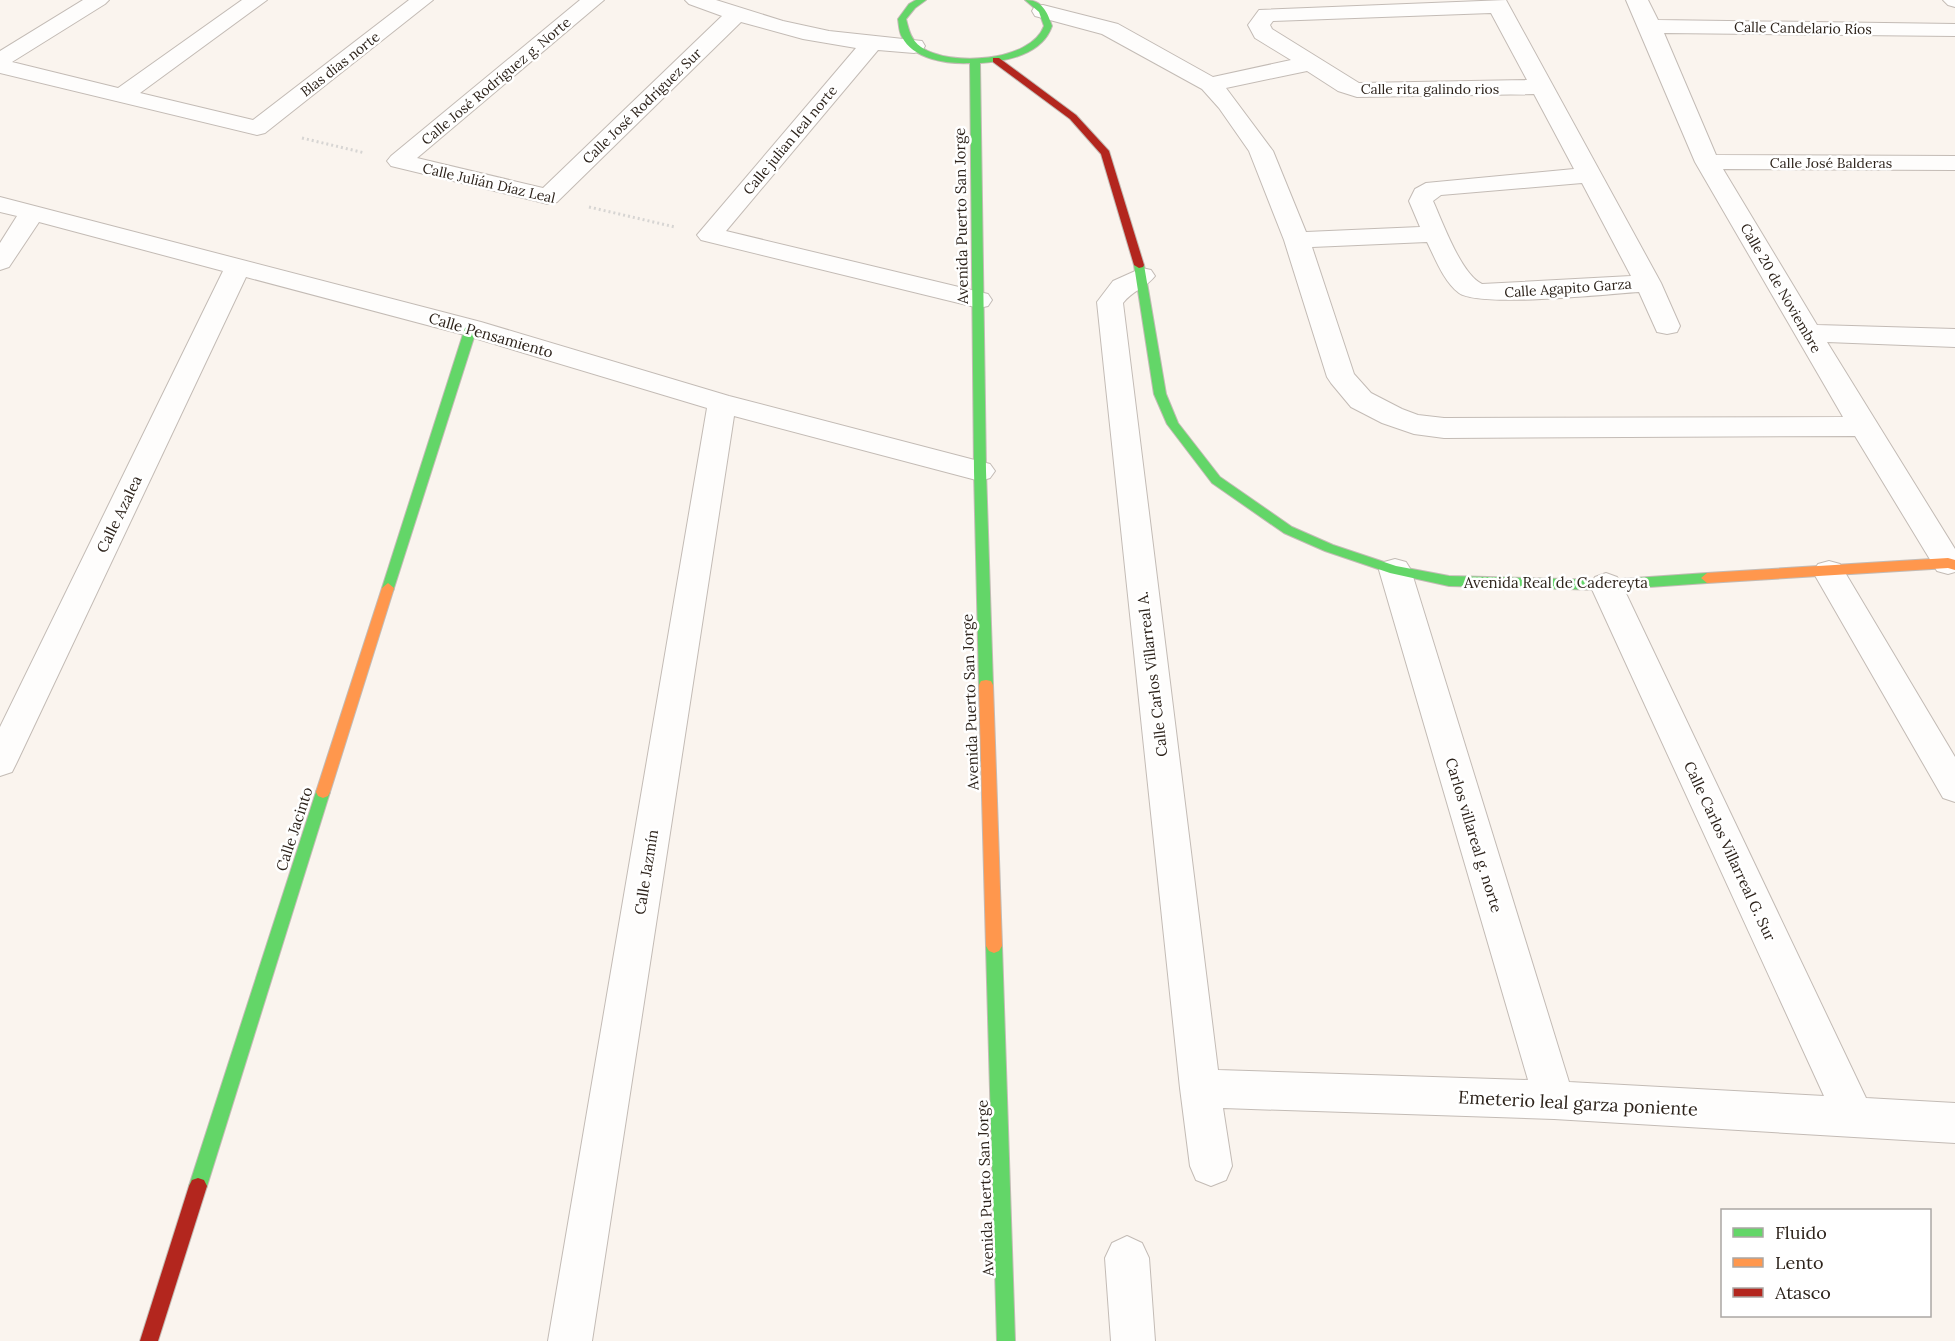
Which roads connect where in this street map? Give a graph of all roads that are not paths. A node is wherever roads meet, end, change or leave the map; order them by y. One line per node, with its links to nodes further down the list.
1 (98, 0): 15 (street)
2 (256, 0): 22 (street)
3 (422, 0): 22 (street, Blas dias norte)
4 (593, 0): 23 (street, Calle José Rodríguez g. Norte)
5 (696, 0): 10 (street)
6 (922, 0): 14 (street)
7 (1637, 0): 11 (street, Calle 20 de Noviembre)
8 (1496, 3): 18 (street, Calle rita galindo rios); 21 (street)
9 (1036, 5): 16 (street); 20 (street)
10 (736, 15): 13 (street); 27 (street, Calle José Rodríguez Sur)
11 (1650, 26): 12 (street, Calle Candelario Ríos); 24 (street, Calle 20 de Noviembre)
12 (1955, 30)
13 (871, 44): 14 (street); 36 (street, Calle julian leal norte)
14 (914, 46): 17 (street)
15 (0, 60)
16 (996, 60): 17 (street); 34 (street, Avenida Real de Cadereyta)
17 (975, 62): 36 (street, Avenida Puerto San Jorge)
18 (1311, 63): 20 (street); 21 (street, Calle rita galindo rios)
19 (0, 66): 22 (street)
20 (1210, 84): 31 (street)
21 (1542, 87): 26 (street)
22 (122, 95)
23 (399, 161): 27 (street, Calle Julián Díaz Leal)
24 (1707, 162): 25 (street, Calle José Balderas); 39 (street, Calle 20 de Noviembre)
25 (1955, 163)
26 (1590, 175): 30 (street, Calle Agapito Garza); 35 (street, Calle Agapito Garza)
27 (548, 197)
28 (0, 204): 29 (street, Calle Pensamiento)
29 (32, 213): 32 (street); 33 (street, Calle Pensamiento)
30 (1434, 234): 31 (street); 35 (street, Calle Agapito Garza)
31 (1297, 240): 42 (street)
32 (0, 262)
33 (238, 267): 38 (street, Calle Pensamiento); 48 (street, Calle Azalea)
34 (1142, 276): 45 (street, Avenida Real de Cadereyta); 50 (street, Calle Carlos Villarreal A.)
35 (1648, 283): 37 (street)
36 (979, 300): 43 (street, Avenida Puerto San Jorge)
37 (1666, 326)
38 (471, 328): 41 (street, Calle Pensamiento); 56 (street, Calle Jacinto)
39 (1807, 333): 40 (street); 42 (street, Calle 20 de Noviembre)
40 (1955, 338)
41 (722, 403): 43 (street, Calle Pensamiento); 57 (street, Calle Jazmín)
42 (1863, 426): 44 (street, Calle 20 de Noviembre)
43 (980, 471): 58 (street, Avenida Puerto San Jorge)
44 (1952, 564): 46 (street, Avenida Real de Cadereyta)
45 (1395, 570): 47 (street, Avenida Real de Cadereyta); 51 (street, Carlos villareal g. norte)
46 (1829, 572): 47 (street, Avenida Real de Cadereyta); 49 (street)
47 (1606, 585): 52 (street, Calle Carlos Villarreal G. Sur)
48 (0, 762)
49 (1955, 788)
50 (1200, 1088): 51 (street, Emeterio leal garza poniente); 54 (street, Calle Carlos Villarreal A.)
51 (1554, 1101): 52 (street, Emeterio leal garza poniente)
52 (1854, 1117): 53 (street, Emeterio leal garza poniente)
53 (1955, 1123)
54 (1211, 1166)
55 (1127, 1258): 59 (street)
56 (149, 1341)
57 (570, 1341)
58 (1006, 1341)
59 (1133, 1341)

